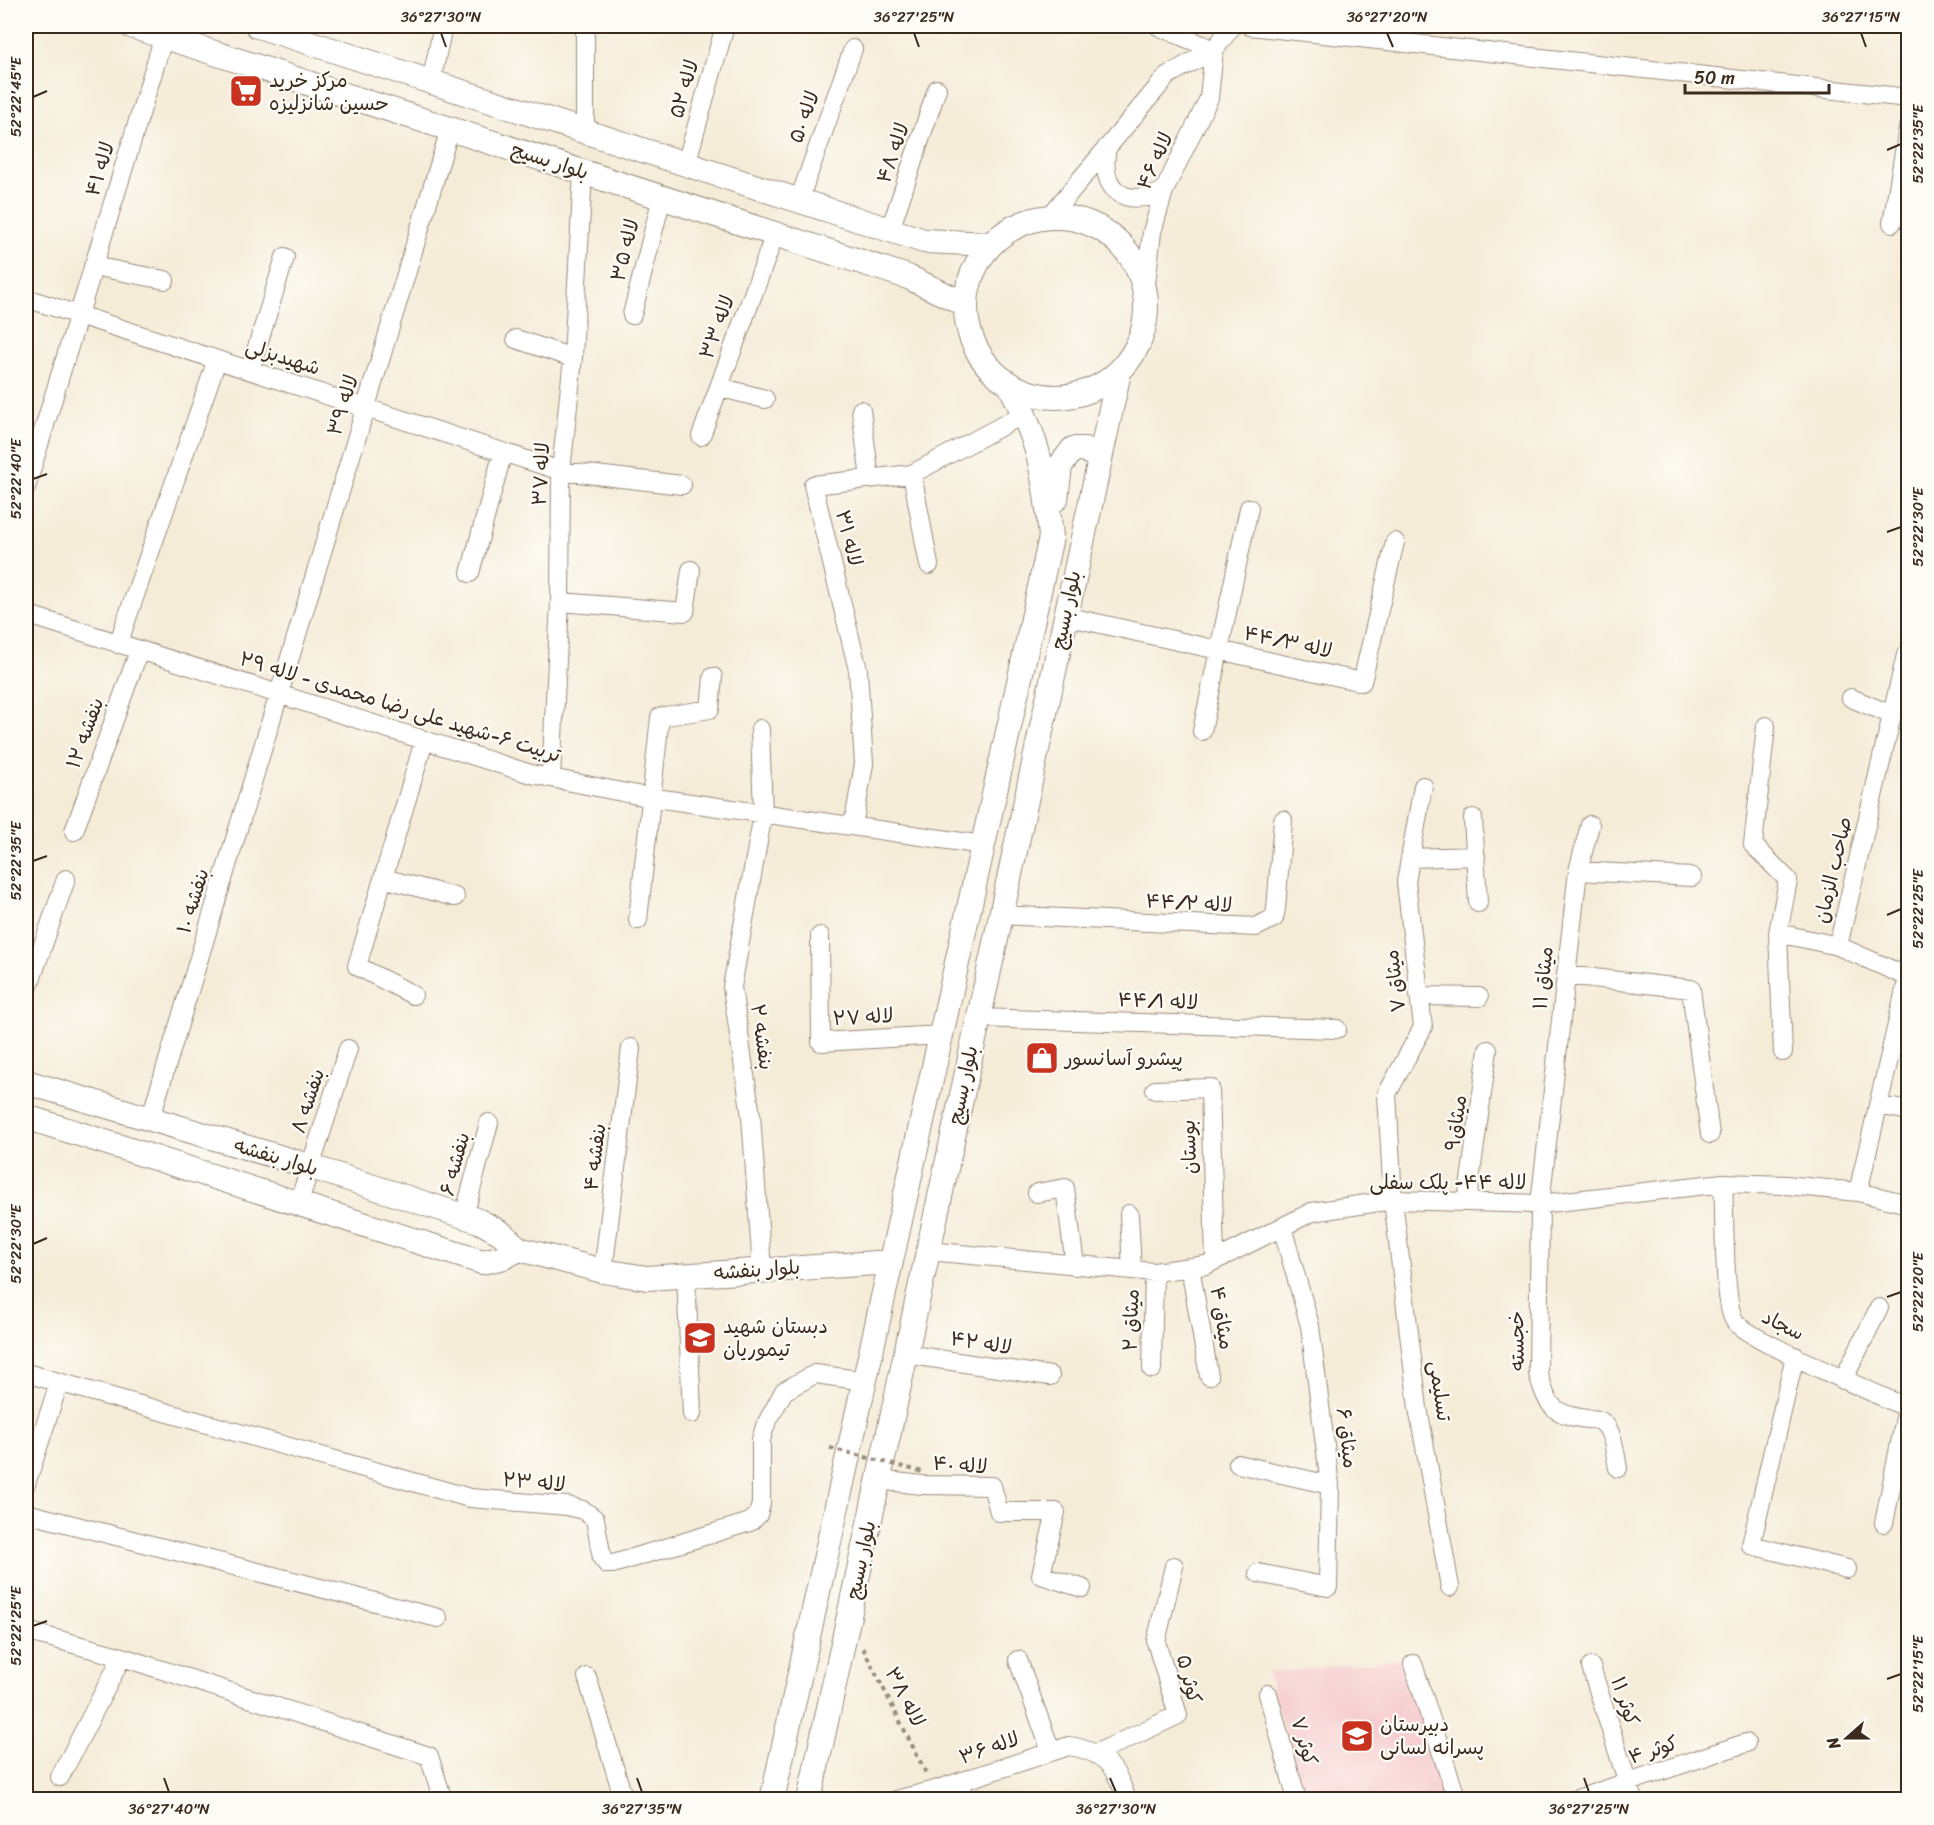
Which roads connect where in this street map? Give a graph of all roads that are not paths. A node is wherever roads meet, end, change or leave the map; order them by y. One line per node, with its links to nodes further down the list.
1 (131, 26): 10 (main road, بلوار بسیج)
2 (258, 26): 9 (main road, بلوار بسیج)
3 (443, 26): 13 (street)
4 (585, 26): 18 (street)
5 (725, 26): 20 (street, لاله ۵۲)
6 (1158, 26): 12 (street)
7 (1232, 26): 12 (street)
8 (1250, 26): 15 (street)
9 (300, 32): 13 (main road, بلوار بسیج)
10 (164, 36): 16 (main road, بلوار بسیج); 32 (street, لاله ۴۱)
11 (853, 49): 24 (street, لاله ۵۰)
12 (1214, 50): 19 (street); 22 (street, لاله ۴۶)
13 (431, 82): 18 (main road, بلوار بسیج)
14 (937, 89): 27 (street, لاله ۴۸)
15 (1908, 98)
16 (450, 129): 21 (main road, بلوار بسیج); 48 (street, لاله ۳۹)
17 (1908, 129): 26 (street)
18 (585, 132): 20 (main road, بلوار بسیج)
19 (1107, 147): 22 (street); 25 (street)
20 (686, 164): 24 (main road, بلوار بسیج)
21 (583, 172): 23 (main road, بلوار بسیج); 41 (street, لاله ۳۷)
22 (1164, 191): 35 (street, لاله ۴۶)
23 (662, 197): 28 (main road, بلوار بسیج); 39 (street, لاله ۳۵)
24 (799, 200): 27 (main road, بلوار بسیج)
25 (1050, 216): 30 (main road); 35 (main road)
26 (1892, 223)
27 (890, 230): 29 (main road, بلوار بسیج)
28 (775, 234): 33 (main road, بلوار بسیج); 46 (street, لاله ۳۳)
29 (924, 241): 30 (main road, بلوار بسیج); 33 (main road)
30 (991, 244): 37 (main road)
31 (285, 257): 43 (street)
32 (93, 266): 34 (street); 38 (street, لاله ۴۱)
33 (908, 277): 37 (main road, بلوار بسیج)
34 (165, 280)
35 (1145, 292): 44 (main road)
36 (26, 298): 38 (street, شهیدبزلی)
37 (965, 304): 45 (main road)
38 (78, 315): 42 (street, شهیدبزلی); 58 (street, لاله ۴۱)
39 (632, 315)
40 (516, 339): 41 (street)
41 (573, 358): 54 (street, لاله ۳۷)
42 (217, 360): 43 (street, شهیدبزلی); 68 (street)
43 (250, 370): 48 (street, شهیدبزلی)
44 (1119, 372): 45 (main road); 53 (main road, بلوار بسیج)
45 (1010, 385): 50 (main road, بلوار بسیج)
46 (719, 387): 47 (street); 51 (street, لاله ۳۳)
47 (765, 399)
48 (366, 408): 52 (street, شهیدبزلی); 73 (street, لاله ۳۹)
49 (861, 410): 56 (street)
50 (1024, 414): 55 (street, لاله ۳۱); 60 (main road, بلوار بسیج)
51 (701, 436)
52 (503, 452): 54 (street, شهیدبزلی); 64 (street)
53 (1099, 459): 60 (main road); 67 (main road, بلوار بسیج)
54 (561, 471): 57 (street, شهیدبزلی); 65 (street, لاله ۳۷)
55 (912, 474): 56 (street, لاله ۳۱); 62 (street)
56 (870, 478): 87 (street, لاله ۳۱)
57 (682, 484)
58 (26, 487)
59 (1249, 508): 69 (street)
60 (1051, 537): 89 (main road, بلوار بسیج)
61 (1395, 542): 69 (street, لاله ۴۴/۳)
62 (929, 566)
63 (691, 570): 65 (street)
64 (470, 573)
65 (560, 602): 80 (street, لاله ۳۷)
66 (26, 614): 68 (street, تربیت ۶-شهید علی رضا محمدی - لاله ۲۹)
67 (1065, 616): 69 (street, لاله ۴۴/۳); 98 (main road, بلوار بسیج)
68 (118, 644): 70 (street, تربیت ۶-شهید علی رضا محمدی - لاله ۲۹)
69 (1219, 650): 78 (street)
70 (139, 651): 73 (street, تربیت ۶-شهید علی رضا محمدی - لاله ۲۹); 88 (street, بنفشه ۱۲)
71 (1906, 656): 75 (street, صاحب الزمان)
72 (713, 677): 82 (street)
73 (279, 695): 79 (street, تربیت ۶-شهید علی رضا محمدی - لاله ۲۹); 120 (street, بنفشه ۱۰)
74 (1851, 698): 75 (street)
75 (1892, 715): 102 (street, صاحب الزمان)
76 (1766, 726): 100 (street)
77 (760, 729): 83 (street, بنفشه ۲)
78 (1202, 731)
79 (424, 741): 80 (street, تربیت ۶-شهید علی رضا محمدی - لاله ۲۹); 94 (street)
80 (551, 778): 82 (street, تربیت ۶-شهید علی رضا محمدی - لاله ۲۹)
81 (1422, 786): 91 (street, میثاق ۷)
82 (652, 797): 83 (street, تربیت ۶-شهید علی رضا محمدی - لاله ۲۹); 99 (street)
83 (763, 814): 87 (street, تربیت ۶-شهید علی رضا محمدی - لاله ۲۹); 141 (street, بنفشه ۲)
84 (1473, 818): 90 (street)
85 (1283, 820): 98 (street, لاله ۴۴/۲)
86 (1590, 825): 92 (street, میثاق ۱۱)
87 (854, 826): 89 (street, تربیت ۶-شهید علی رضا محمدی - لاله ۲۹)
88 (74, 831)
89 (983, 845): 110 (main road, بلوار بسیج)
90 (1476, 856): 91 (street); 97 (street)
91 (1410, 858): 106 (street, میثاق ۷)
92 (1578, 871): 93 (street); 103 (street, میثاق ۱۱)
93 (1692, 877)
94 (383, 878): 96 (street); 105 (street)
95 (66, 879): 104 (street)
96 (455, 897)
97 (1478, 903)
98 (1000, 915): 108 (main road, بلوار بسیج)
99 (638, 920)
100 (1778, 933): 102 (street); 114 (street)
101 (820, 936): 110 (street, لاله ۲۷)
102 (1838, 946): 117 (street, صاحب الزمان)
103 (1566, 975): 122 (street); 129 (street, میثاق ۱۱)
104 (26, 994)
105 (413, 995)
106 (1419, 996): 107 (street); 127 (street, میثاق ۷)
107 (1479, 997)
108 (978, 1018): 109 (street, لاله ۴۴/۱); 136 (main road, بلوار بسیج)
109 (1337, 1029)
110 (941, 1035): 138 (main road, بلوار بسیج)
111 (631, 1048): 143 (street, بنفشه ۴)
112 (348, 1049): 123 (street, بنفشه ۸)
113 (1488, 1050): 128 (street, میثاق۹)
114 (1783, 1052)
115 (26, 1082): 120 (main road, بلوار بنفشه)
116 (1155, 1090): 137 (street, بوستان)
117 (1878, 1105): 118 (street); 125 (street, صاحب الزمان)
118 (1908, 1111)
119 (26, 1117): 131 (main road, بلوار بنفشه)
120 (150, 1120): 123 (main road, بلوار بنفشه)
121 (489, 1124): 133 (street, بنفشه ۶)
122 (1710, 1134)
123 (310, 1167): 131 (street, بنفشه ۸); 133 (main road, بلوار بنفشه)
124 (1724, 1183): 125 (street, لاله ۴۴- پلک سفلی); 129 (street, لاله ۴۴- پلک سفلی); 148 (street, سجاد)
125 (1858, 1192): 130 (street, لاله ۴۴- پلک سفلی)
126 (1036, 1193): 139 (street)
127 (1394, 1200): 128 (street, لاله ۴۴- پلک سفلی); 134 (street, لاله ۴۴- پلک سفلی); 168 (street, تسلیمی)
128 (1467, 1202): 129 (street, لاله ۴۴- پلک سفلی)
129 (1540, 1204): 159 (street, خجسته)
130 (1908, 1204)
131 (298, 1205): 135 (main road, بلوار بنفشه)
132 (1129, 1214): 142 (street)
133 (464, 1216): 135 (main road, بلوار بنفشه)
134 (1282, 1227): 137 (street, لاله ۴۴- پلک سفلی); 162 (street, میثاق ۶)
135 (519, 1249): 143 (main road, بلوار بنفشه)
136 (927, 1251): 139 (street, لاله ۴۴- پلک سفلی); 147 (main road, بلوار بسیج)
137 (1215, 1260): 140 (street, لاله ۴۴- پلک سفلی)
138 (891, 1262): 141 (main road, بلوار بنفشه); 154 (main road, بلوار بسیج)
139 (1075, 1266): 142 (street, لاله ۴۴- پلک سفلی)
140 (1190, 1267): 144 (street, لاله ۴۴- پلک سفلی); 152 (street, میثاق ۴)
141 (762, 1269): 145 (main road, بلوار بنفشه)
142 (1132, 1270): 144 (street, لاله ۴۴- پلک سفلی)
143 (603, 1271): 145 (main road, بلوار بنفشه)
144 (1154, 1272): 149 (street, میثاق ۲)
145 (686, 1275): 157 (street)
146 (1879, 1308): 153 (street)
147 (905, 1354): 151 (street, لاله ۴۲); 160 (main road, بلوار بسیج)
148 (1795, 1356): 153 (street, سجاد); 166 (street)
149 (1152, 1370)
150 (26, 1372): 155 (street)
151 (1050, 1376)
152 (1209, 1377)
153 (1843, 1380): 156 (street, سجاد)
154 (865, 1381): 155 (street, لاله ۲۳); 186 (main road, بلوار بسیج)
155 (59, 1383): 161 (street)
156 (1908, 1408): 164 (street)
157 (692, 1414)
158 (1238, 1464): 162 (street)
159 (1618, 1468)
160 (878, 1480): 169 (street, لاله ۴۰); 187 (main road, بلوار بسیج)
161 (26, 1484)
162 (1330, 1485): 167 (street, میثاق ۶)
163 (26, 1513): 170 (street)
164 (1884, 1523)
165 (1174, 1566): 180 (street, کوثر ۵)
166 (1847, 1569)
167 (1258, 1573)
168 (1450, 1587)
169 (1082, 1588)
170 (438, 1618)
171 (26, 1630): 172 (street)
172 (122, 1657): 181 (street); 184 (street)
173 (1018, 1660): 179 (street)
174 (1413, 1664): 192 (street)
175 (1591, 1667): 183 (street, کوثر ۱۱)
176 (587, 1677): 185 (street)
177 (1268, 1694): 191 (street, کوثر ۷)
178 (1746, 1743): 183 (street, کوثر ۴)
179 (1051, 1751): 180 (street, لاله ۳۶); 182 (street, لاله ۳۶)
180 (1095, 1754): 190 (street)
181 (60, 1777)
182 (959, 1782): 188 (street, لاله ۳۶); 189 (street)
183 (1630, 1791): 193 (street, کوثر ۴)
184 (442, 1800)
185 (624, 1800)
186 (772, 1800)
187 (809, 1800)
188 (896, 1800)
189 (965, 1800)
190 (1127, 1800)
191 (1297, 1800)
192 (1457, 1800)
193 (1574, 1800)

